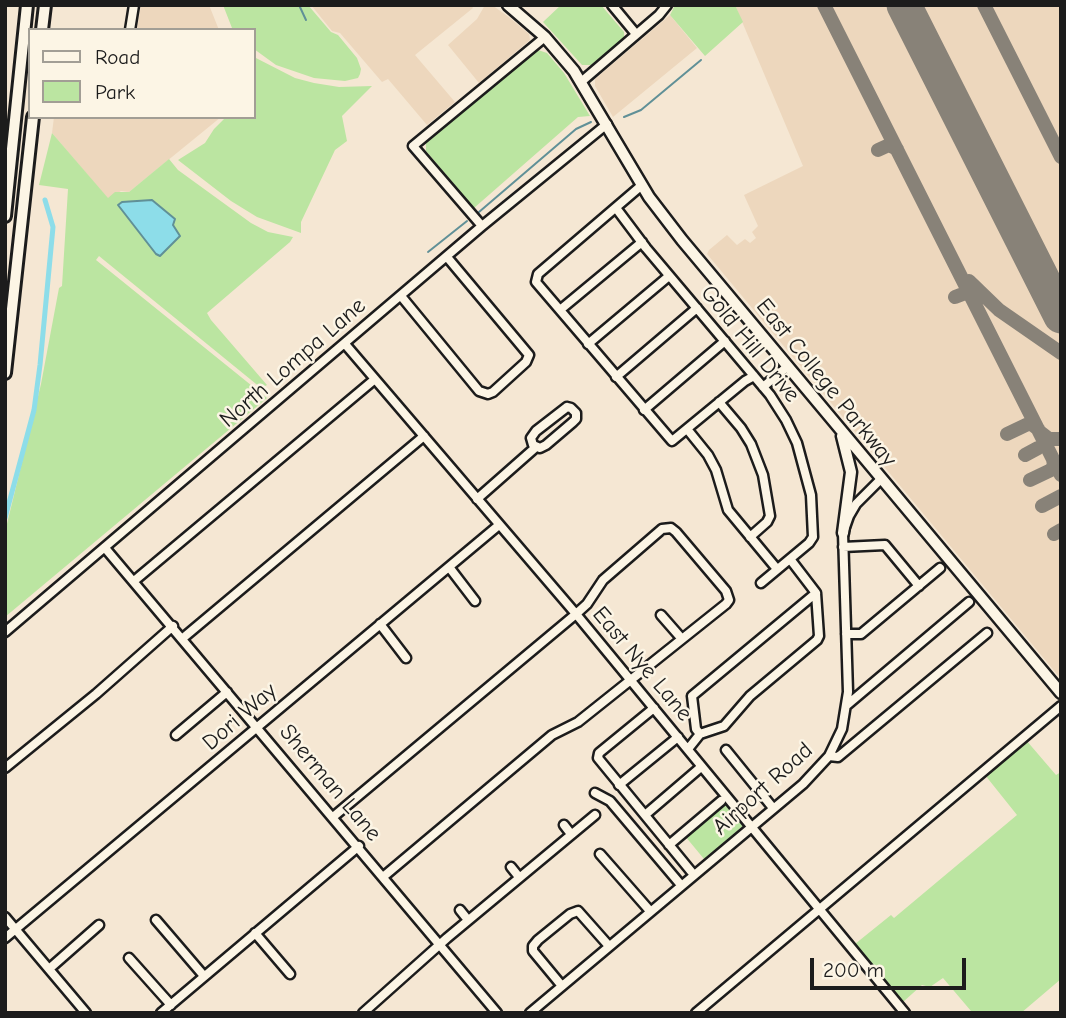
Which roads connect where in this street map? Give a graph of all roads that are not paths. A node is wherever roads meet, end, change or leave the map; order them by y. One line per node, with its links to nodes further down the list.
1 (27, 5): 16 (highway)
2 (45, 5): 7 (highway)
3 (134, 5): 8 (street)
4 (508, 5): 10 (main road, East College Parkway)
5 (612, 5): 9 (street)
6 (667, 5): 9 (street)
7 (42, 28)
8 (130, 28)
9 (636, 34): 11 (street)
10 (545, 37): 11 (main road, East College Parkway); 17 (street)
11 (581, 82): 13 (main road, East College Parkway)
12 (33, 119): 28 (highway)
13 (607, 124): 14 (main road, East College Parkway); 17 (street, North Lompa Lane)
14 (642, 186): 15 (street); 27 (main road, East College Parkway)
15 (617, 208): 18 (street, Gold Hill Drive); 23 (street)
16 (5, 216)
17 (482, 226): 19 (street, North Lompa Lane)
18 (642, 242): 20 (street, Gold Hill Drive); 23 (street)
19 (447, 257): 21 (street, North Lompa Lane); 21 (street)
20 (669, 276): 22 (street, Gold Hill Drive); 26 (street)
21 (401, 296): 25 (street, North Lompa Lane)
22 (697, 308): 24 (street, Gold Hill Drive); 30 (street)
23 (560, 310): 26 (street)
24 (725, 341): 29 (street, Gold Hill Drive); 34 (street)
25 (345, 344): 31 (street, East Nye Lane); 45 (street, North Lompa Lane)
26 (588, 344): 30 (street)
27 (788, 366): 32 (street); 36 (main road, East College Parkway)
28 (5, 373)
29 (754, 376): 32 (street, Gold Hill Drive); 33 (street)
30 (616, 377): 34 (street)
31 (375, 379): 37 (street, East Nye Lane); 50 (street)
32 (763, 387): 46 (street, Gold Hill Drive)
33 (719, 402): 35 (street); 43 (street)
34 (644, 410): 35 (street)
35 (687, 429): 43 (street)
36 (841, 432): 39 (main road, East College Parkway); 42 (main road)
37 (424, 436): 40 (street, East Nye Lane); 63 (street)
38 (536, 447): 38 (street); 40 (street)
39 (880, 480): 42 (street); 68 (main road, East College Parkway)
40 (477, 499): 41 (street, East Nye Lane)
41 (499, 525): 47 (street, Dori Way); 56 (street, East Nye Lane)
42 (843, 533): 44 (street, Airport Road)
43 (750, 537): 49 (street)
44 (844, 547): 52 (street); 62 (street, Airport Road)
45 (105, 548): 50 (street, Sherman Lane); 60 (street, North Lompa Lane)
46 (790, 559): 49 (street, Gold Hill Drive); 53 (street)
47 (449, 567): 54 (street); 58 (street, Dori Way)
48 (940, 568): 52 (street)
49 (778, 569): 51 (street, Gold Hill Drive)
50 (134, 581): 59 (street, Sherman Lane)
51 (761, 583)
52 (919, 586): 62 (street)
53 (816, 593): 73 (street); 73 (street)
54 (475, 601)
55 (969, 602): 69 (street)
56 (576, 614): 64 (street); 66 (street, East Nye Lane); 87 (street)
57 (661, 615): 64 (street)
58 (380, 624): 65 (street); 72 (street, Dori Way)
59 (173, 626): 63 (street, Sherman Lane); 80 (street)
60 (5, 632)
61 (987, 633): 78 (street)
62 (846, 634): 69 (street, Airport Road)
63 (183, 638): 67 (street, Sherman Lane)
64 (682, 639): 66 (street)
65 (406, 658)
66 (630, 680): 71 (street, East Nye Lane); 96 (street)
67 (228, 692): 72 (street, Sherman Lane); 74 (street)
68 (1061, 694)
69 (847, 705): 78 (street, Airport Road)
70 (1061, 706): 99 (street)
71 (654, 708): 75 (street, East Nye Lane); 81 (street)
72 (257, 727): 87 (street, Sherman Lane); 106 (street, Dori Way)
73 (700, 734): 76 (street)
74 (176, 735)
75 (678, 737): 76 (street, East Nye Lane); 81 (street)
76 (688, 749): 79 (street, East Nye Lane)
77 (726, 750): 84 (street)
78 (830, 756): 84 (street, Airport Road)
79 (701, 767): 86 (street); 89 (street, East Nye Lane)
80 (5, 768)
81 (620, 785): 86 (street)
82 (595, 793): 98 (street)
83 (721, 800): 91 (street)
84 (773, 808): 89 (street, Airport Road)
85 (596, 815): 90 (street)
86 (645, 816): 91 (street)
87 (333, 817): 92 (street, Sherman Lane)
88 (564, 825): 90 (street)
89 (752, 826): 95 (street, Airport Road); 99 (street, East Nye Lane)
90 (571, 834): 97 (street)
91 (669, 845): 95 (street)
92 (359, 846): 96 (street, Sherman Lane); 107 (street)
93 (600, 854): 101 (street)
94 (511, 867): 97 (street)
95 (694, 875): 98 (street, Airport Road)
96 (383, 877): 109 (street, Sherman Lane)
97 (519, 877): 104 (street)
98 (681, 885): 101 (street, Airport Road)
99 (819, 908): 122 (street); 123 (street, East Nye Lane)
100 (460, 910): 104 (street)
101 (650, 911): 110 (street, Airport Road)
102 (5, 917): 106 (street)
103 (156, 919): 114 (street)
104 (468, 920): 109 (street)
105 (99, 925): 112 (street)
106 (16, 929): 108 (street, Dori Way); 112 (street)
107 (255, 933): 113 (street); 114 (street)
108 (5, 937)
109 (440, 945): 119 (street); 120 (street, Sherman Lane)
110 (609, 946): 115 (street, Airport Road); 115 (street)
111 (129, 958): 116 (street)
112 (49, 969): 117 (street)
113 (290, 974)
114 (204, 976): 116 (street)
115 (562, 986): 121 (street, Airport Road)
116 (171, 1004): 118 (street)
117 (86, 1013)
118 (161, 1013)
119 (363, 1013)
120 (497, 1013)
121 (530, 1013)
122 (696, 1013)
123 (905, 1013)

